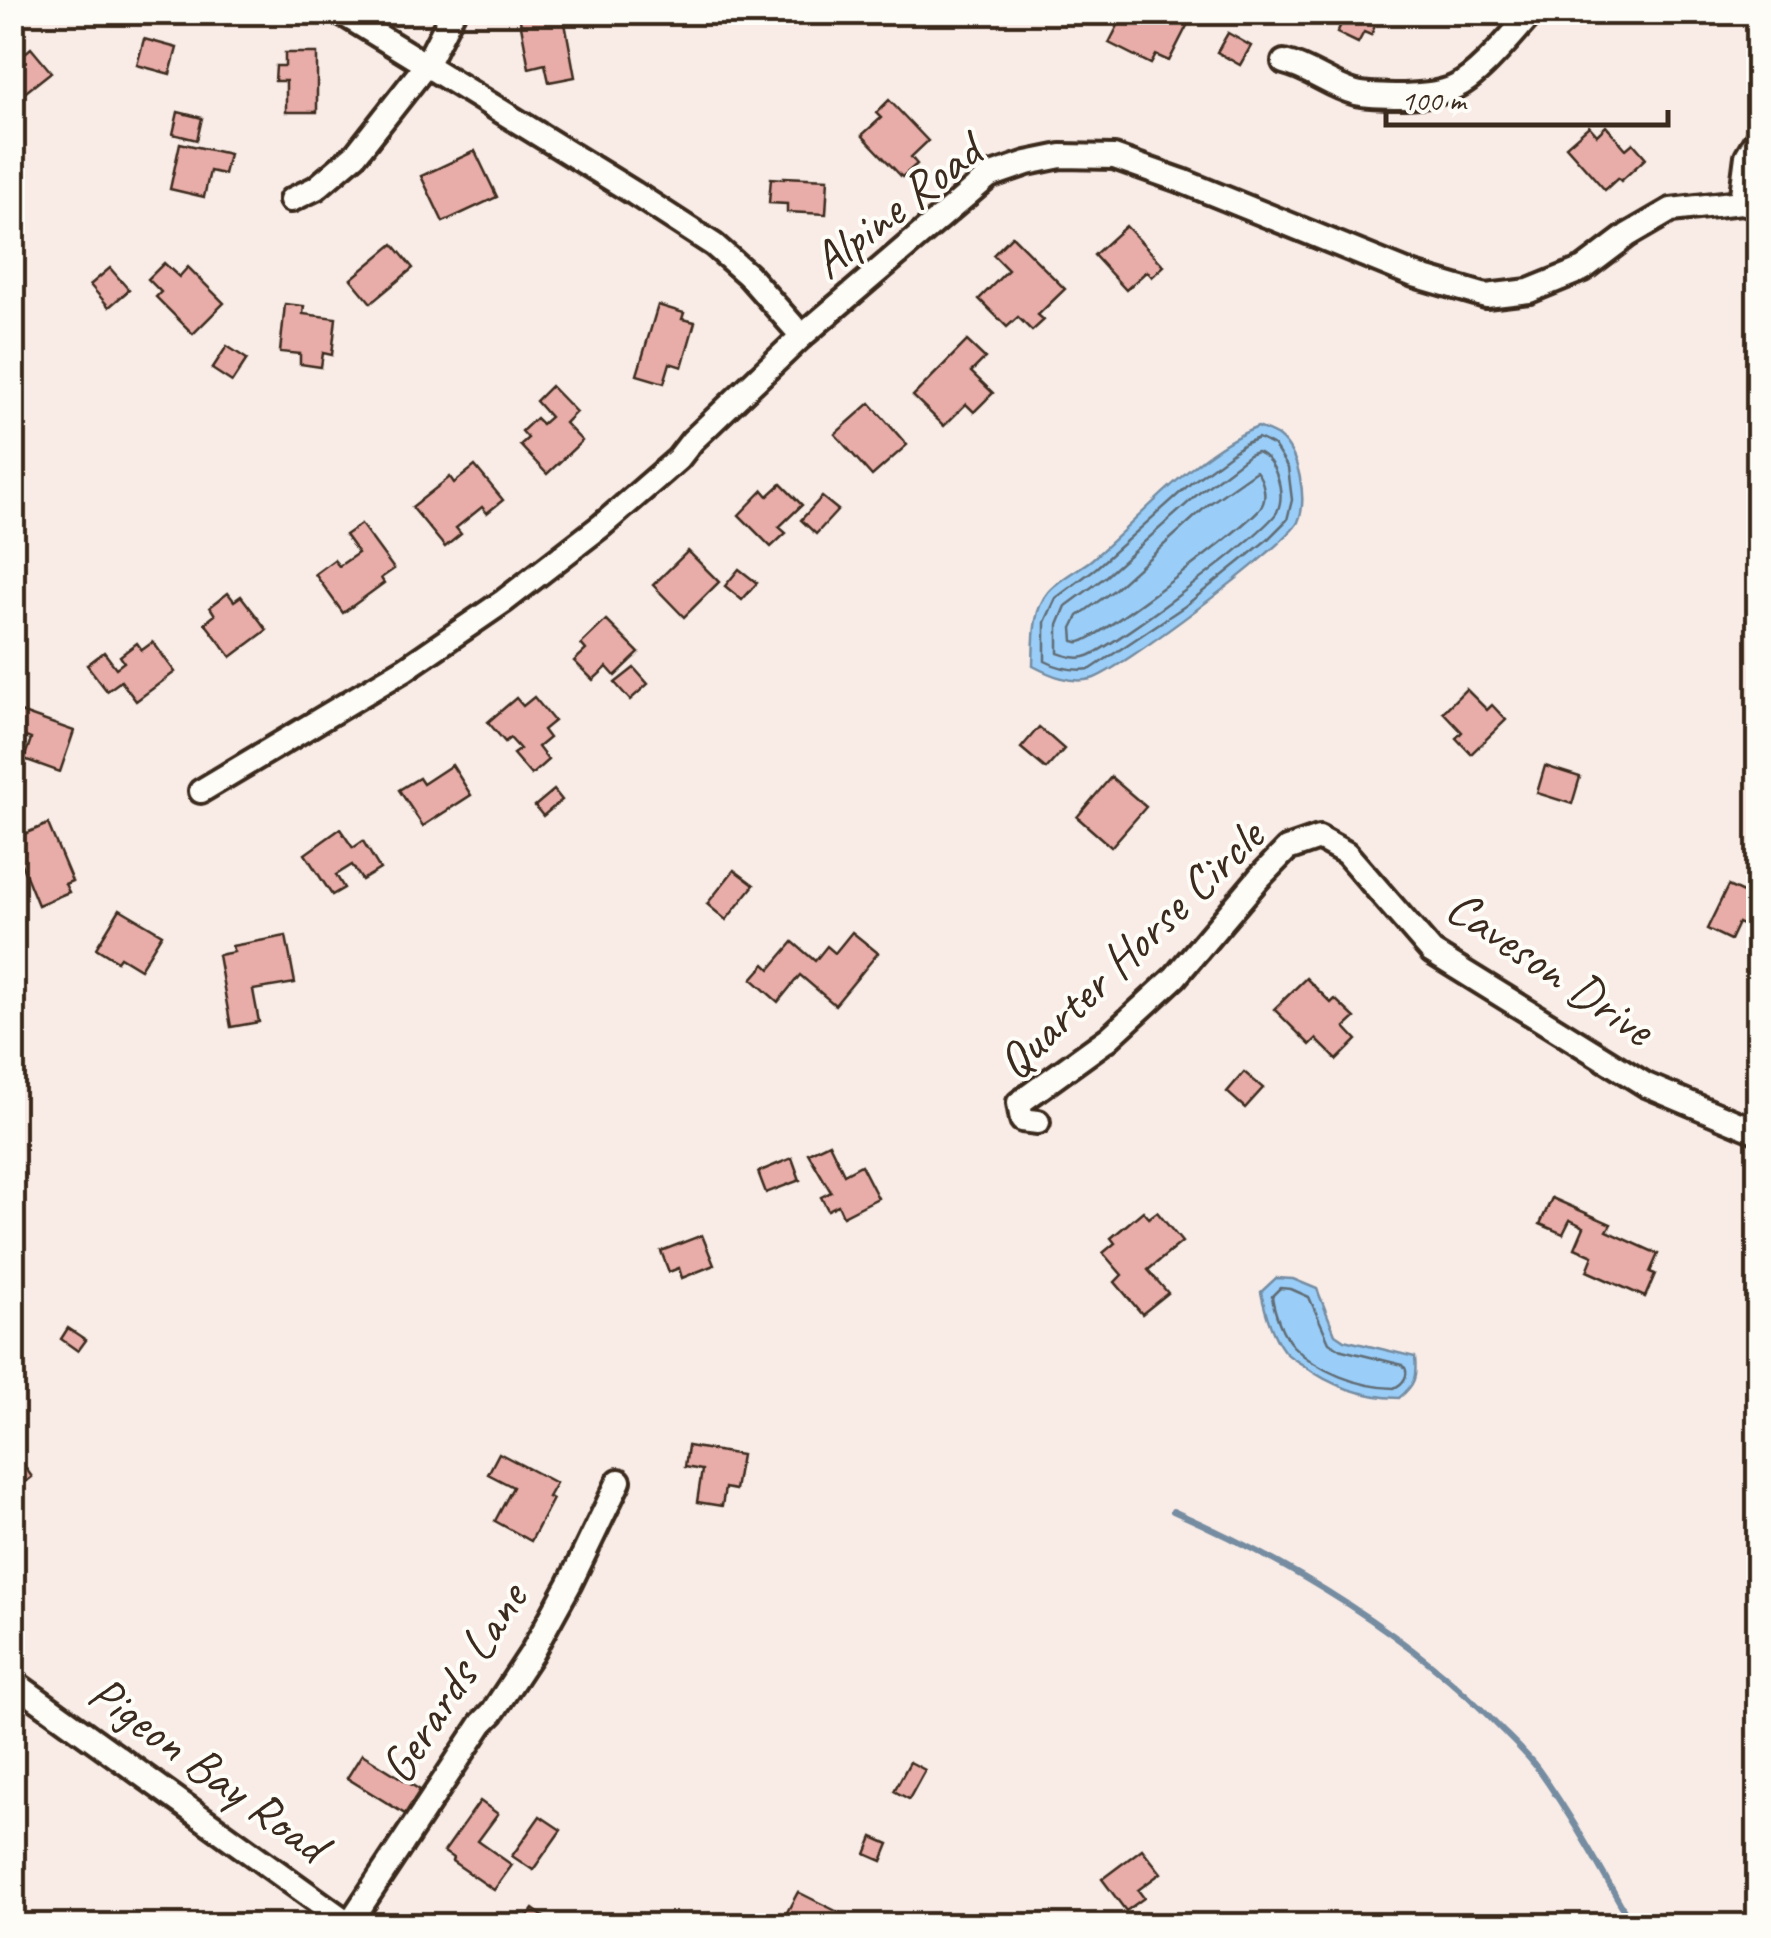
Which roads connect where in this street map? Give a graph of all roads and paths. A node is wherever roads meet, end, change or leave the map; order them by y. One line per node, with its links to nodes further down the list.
1 (340, 12): 5 (street)
2 (452, 12): 5 (street)
3 (1533, 12): 4 (street)
4 (1284, 62)
5 (426, 65): 7 (street); 9 (street)
6 (1758, 137): 8 (street)
7 (291, 200)
8 (1750, 204): 9 (street, Alpine Road)
9 (802, 336): 10 (street, Alpine Road)
10 (201, 791)
11 (1320, 838): 12 (street, Quarter Horse Circle); 13 (street, Caveson Drive)
12 (1038, 1122)
13 (1758, 1132)
14 (619, 1481): 16 (street, Gerards Lane)
15 (12, 1682): 16 (street, Pigeon Bay Road)
16 (351, 1925)

